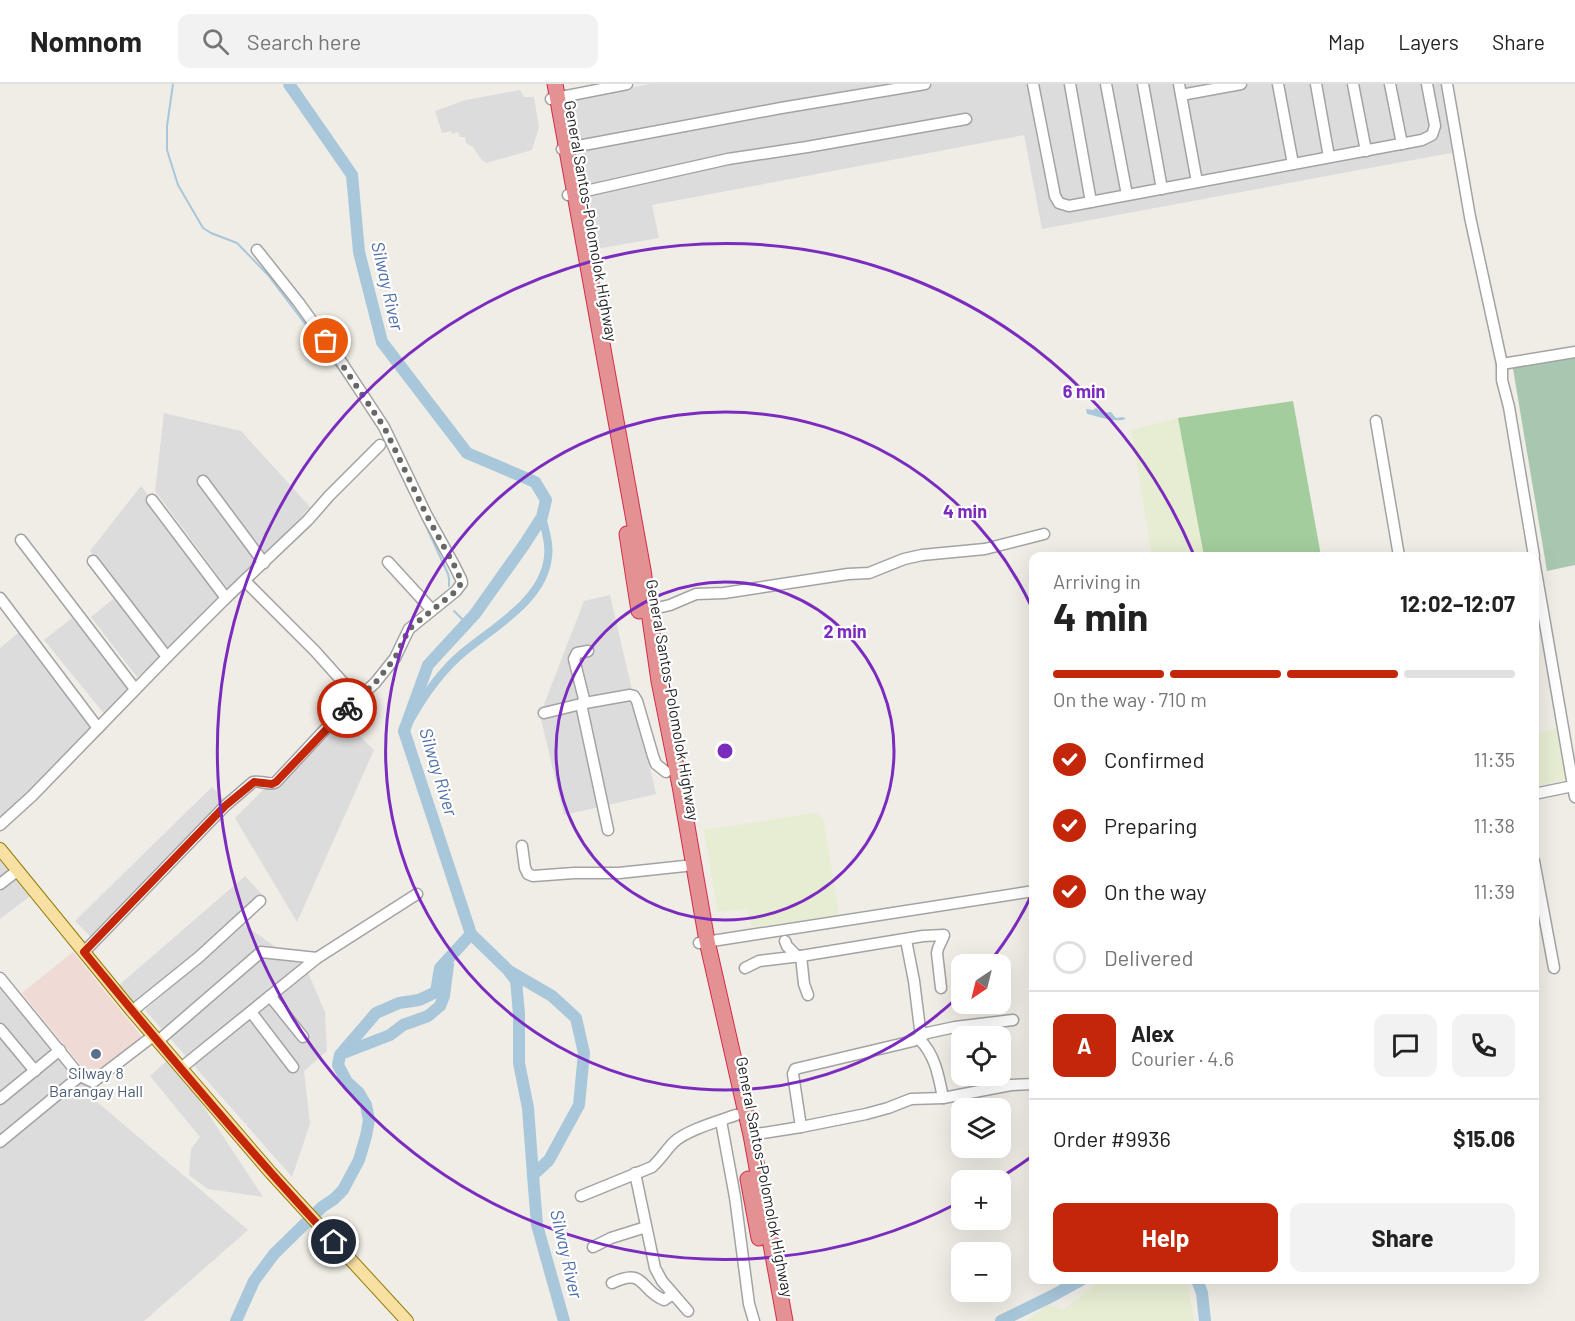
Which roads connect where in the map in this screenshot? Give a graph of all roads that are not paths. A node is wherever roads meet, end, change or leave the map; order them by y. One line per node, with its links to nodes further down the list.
1 (627, 84): 16 (street)
2 (924, 84): 19 (street)
3 (1033, 84): 27 (street)
4 (1070, 84): 27 (street)
5 (1106, 84): 26 (street)
6 (1143, 84): 24 (street)
7 (1241, 84): 14 (street)
8 (1278, 84): 22 (street)
9 (1316, 84): 21 (street)
10 (1353, 84): 20 (street)
11 (1390, 84): 18 (street)
12 (1427, 84): 18 (street)
13 (1447, 84): 30 (street)
14 (1229, 85): 15 (street)
15 (1180, 89): 23 (street)
16 (553, 91): 19 (highway)
17 (966, 119): 25 (street)
18 (1402, 144): 20 (street)
19 (563, 148): 25 (highway)
20 (1366, 151): 21 (street)
21 (1329, 158): 22 (street)
22 (1293, 164): 23 (street)
23 (1197, 182): 24 (street)
24 (1162, 189): 26 (street)
25 (571, 195): 47 (highway); 55 (highway, General Santos-Polomolok Highway)
26 (1127, 195): 27 (street)
27 (1091, 202)
28 (257, 250): 46 (street)
29 (1575, 352): 30 (street)
30 (1502, 364): 38 (street)
31 (1376, 421): 37 (street)
32 (380, 445): 41 (street)
33 (203, 481): 41 (street)
34 (152, 500): 45 (street)
35 (1044, 534): 47 (street)
36 (21, 540): 50 (street)
37 (1398, 552)
38 (1533, 552)
39 (93, 561): 49 (street)
40 (388, 562): 46 (street)
41 (264, 563): 42 (street)
42 (245, 581): 45 (street); 51 (street)
43 (1539, 586): 56 (street)
44 (0, 598): 54 (street)
45 (226, 598): 49 (street)
46 (432, 610): 51 (street)
47 (649, 610): 71 (highway)
48 (588, 651): 52 (street)
49 (167, 657): 50 (street)
50 (135, 689): 54 (street)
51 (357, 698): 72 (street)
52 (583, 704): 53 (street); 55 (street); 59 (street)
53 (544, 713)
54 (98, 728): 58 (street)
55 (666, 772): 62 (highway, General Santos-Polomolok Highway)
56 (1574, 791): 57 (street)
57 (1539, 794)
58 (0, 825)
59 (608, 830)
60 (522, 846): 62 (street)
61 (0, 849): 63 (main road)
62 (685, 866): 71 (highway, General Santos-Polomolok Highway)
63 (17, 871): 64 (street); 72 (main road)
64 (0, 884)
65 (1539, 888): 76 (street)
66 (1029, 892): 71 (street)
67 (417, 894): 74 (street)
68 (260, 901): 81 (street)
69 (906, 940): 73 (street); 78 (street); 87 (street)
70 (785, 941): 73 (street)
71 (703, 942): 96 (highway, General Santos-Polomolok Highway); 99 (highway)
72 (84, 952): 81 (main road)
73 (800, 957): 75 (street); 79 (street)
74 (317, 958): 80 (street); 86 (street)
75 (745, 968)
76 (1554, 968)
77 (0, 978): 88 (street)
78 (941, 988)
79 (808, 995)
80 (270, 996): 82 (street); 85 (street)
81 (132, 1011): 86 (main road)
82 (251, 1012): 89 (street); 90 (street)
83 (1013, 1020): 87 (street)
84 (0, 1029): 91 (street)
85 (303, 1037)
86 (156, 1038): 90 (main road); 92 (street)
87 (920, 1038): 95 (street); 98 (street)
88 (60, 1050): 91 (street); 92 (street)
89 (292, 1067)
90 (181, 1068): 108 (main road)
91 (35, 1071): 94 (street)
92 (80, 1076): 100 (street)
93 (1029, 1084): 95 (street)
94 (3, 1091)
95 (943, 1098): 98 (street)
96 (736, 1115): 97 (street); 110 (highway, General Santos-Polomolok Highway)
97 (721, 1121): 101 (street); 109 (street)
98 (801, 1127): 99 (street)
99 (751, 1135): 111 (highway)
100 (0, 1142)
101 (635, 1173): 102 (street); 103 (street)
102 (581, 1196)
103 (646, 1227): 104 (street); 106 (street)
104 (593, 1247)
105 (612, 1283): 106 (street)
106 (673, 1294): 107 (street)
107 (687, 1311)
108 (407, 1321)
109 (754, 1321)
110 (775, 1321)
111 (785, 1321)

